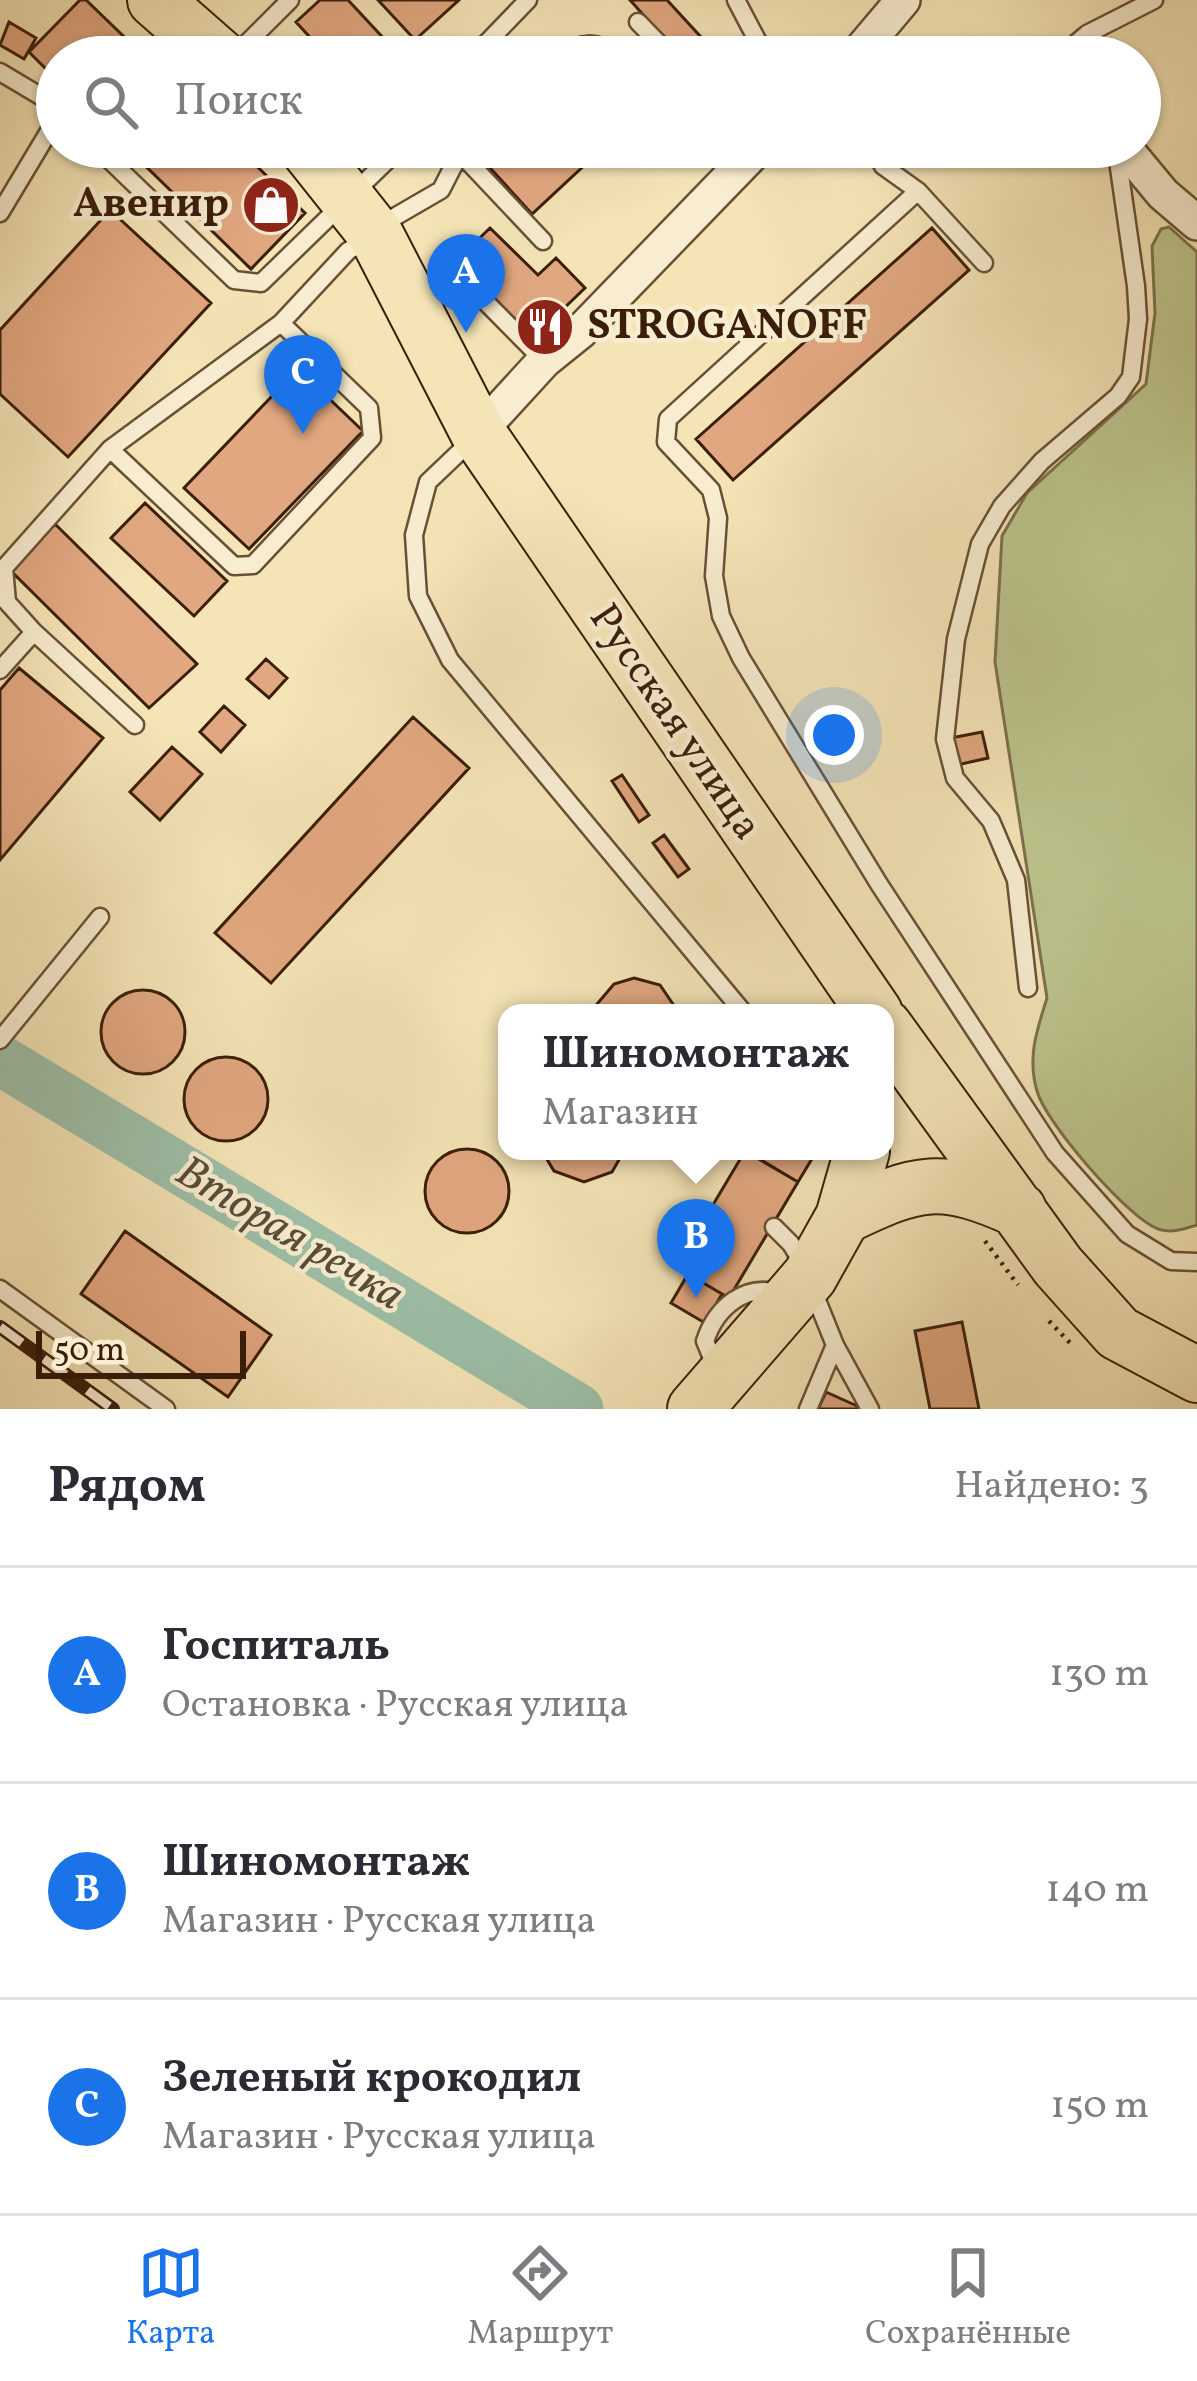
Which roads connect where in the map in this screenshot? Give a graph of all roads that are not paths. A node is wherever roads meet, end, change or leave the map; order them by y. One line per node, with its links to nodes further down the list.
1 (155, 0): 8 (main road)
2 (290, 0): 9 (lane)
3 (528, 0): 10 (lane)
4 (736, 0): 12 (lane)
5 (903, 0): 13 (street)
6 (1154, 0): 14 (lane)
7 (638, 22): 11 (lane)
8 (196, 36)
9 (254, 36)
10 (493, 36)
11 (652, 36)
12 (755, 36)
13 (872, 36)
14 (1085, 36)
15 (0, 72): 16 (lane)
16 (36, 93)
17 (36, 153): 28 (lane)
18 (118, 168): 29 (lane)
19 (323, 168): 29 (main road, Русская улица)
20 (391, 168): 29 (lane)
21 (453, 168): 29 (lane)
22 (478, 168): 31 (lane)
23 (737, 168): 35 (street)
24 (886, 168): 27 (lane)
25 (1122, 168): 42 (lane)
26 (1139, 168): 30 (street)
27 (918, 191): 32 (lane); 51 (lane)
28 (0, 213)
29 (366, 220): 34 (lane); 36 (main road, Русская улица)
30 (1197, 223)
31 (543, 241)
32 (984, 263)
33 (466, 282): 35 (lane)
34 (281, 323): 37 (lane); 37 (lane)
35 (544, 361): 36 (street)
36 (478, 433): 43 (lane); 44 (main road, Русская улица)
37 (110, 449): 38 (lane)
38 (34, 632): 39 (lane); 40 (lane)
39 (0, 670)
40 (135, 725)
41 (100, 917): 45 (lane)
42 (1028, 988)
43 (737, 1004)
44 (867, 1004)
45 (0, 1040)
46 (894, 1048): 49 (main road, Русская улица)
47 (859, 1160): 48 (main road)
48 (843, 1217): 49 (main road); 52 (main road)
49 (1002, 1226): 55 (main road, Русская улица)
50 (774, 1227): 52 (lane)
51 (1197, 1262)
52 (801, 1287): 54 (lane); 56 (main road)
53 (0, 1289): 57 (lane)
54 (835, 1345): 58 (lane); 59 (lane)
55 (1197, 1375)
56 (708, 1395)
57 (166, 1409)
58 (808, 1409)
59 (870, 1409)

